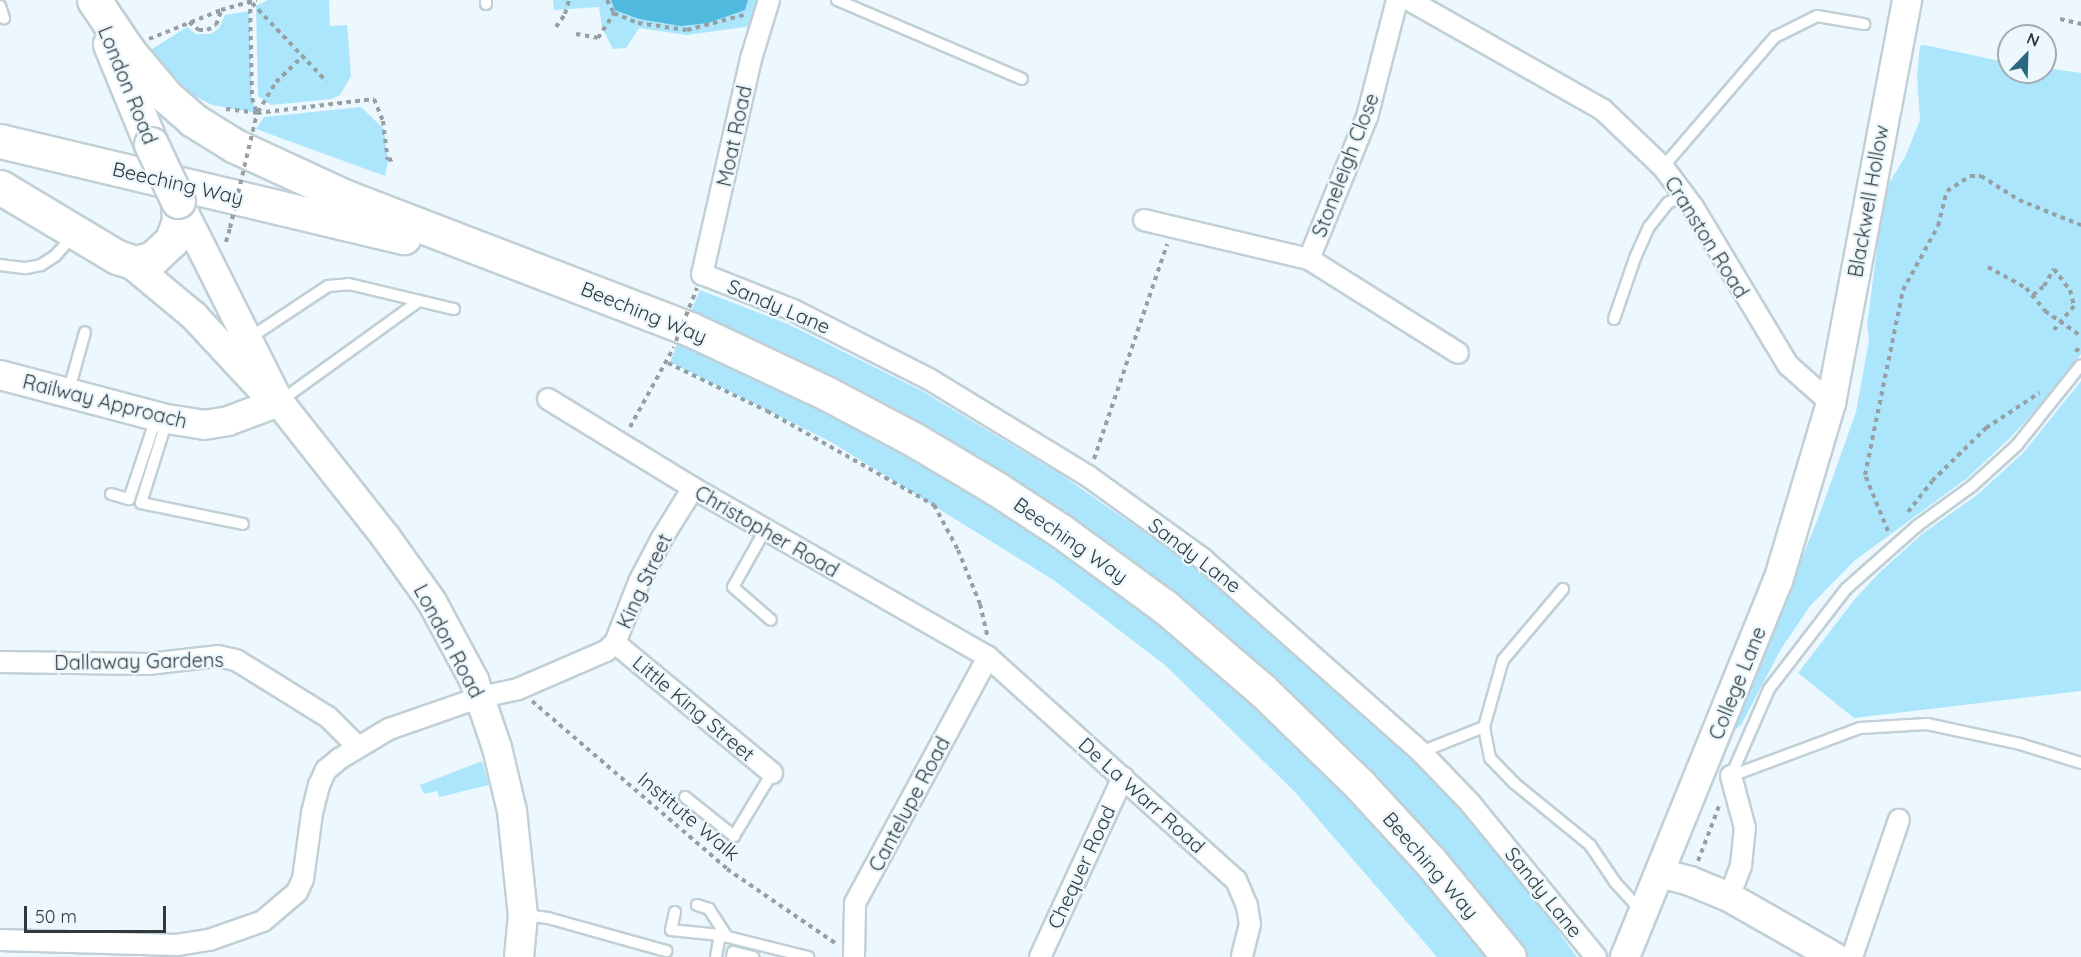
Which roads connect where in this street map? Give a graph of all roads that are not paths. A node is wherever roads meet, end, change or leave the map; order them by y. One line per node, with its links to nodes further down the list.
1 (94, 0): 15 (highway, London Road, bridge); 21 (highway, Beeching Way)
2 (769, 0): 22 (street, Moat Road)
3 (837, 0): 10 (lane)
4 (1397, 0): 18 (street, Stoneleigh Close)
5 (1409, 0): 12 (street, Cranston Road)
6 (1907, 0): 34 (street, Blackwell Hollow)
7 (0, 6): 8 (lane)
8 (4, 18)
9 (1864, 24): 12 (lane)
10 (1022, 79)
11 (0, 141): 21 (highway, Beeching Way)
12 (1663, 167): 14 (street, Cranston Road)
13 (0, 186): 17 (highway, London Road)
14 (1684, 195): 25 (lane); 34 (street, Cranston Road)
15 (178, 201): 19 (highway, London Road); 27 (street, London Road)
16 (1144, 220): 18 (street, Stoneleigh Close)
17 (76, 232): 19 (highway, London Road); 20 (lane)
18 (1310, 259): 28 (street, Stoneleigh Close)
19 (129, 262): 33 (street, London Road)
20 (0, 265)
21 (531, 268): 72 (highway, Beeching Way)
22 (700, 281): 48 (street, Sandy Lane)
23 (419, 301): 24 (lane); 27 (lane); 33 (lane)
24 (454, 309)
25 (1614, 319)
26 (85, 332): 31 (lane)
27 (248, 339): 33 (street, London Road)
28 (1458, 353)
29 (2076, 362): 51 (lane)
30 (0, 375): 31 (street, Railway Approach)
31 (68, 393): 35 (street, Railway Approach)
32 (548, 399): 36 (street, Christopher Road)
33 (279, 402): 35 (street, Railway Approach); 45 (street, London Road)
34 (1831, 403): 55 (street, College Lane)
35 (162, 418): 37 (lane); 38 (lane)
36 (693, 488): 39 (street, Christopher Road); 42 (street, King Street)
37 (111, 494)
38 (243, 524)
39 (765, 530): 41 (lane); 43 (street, Christopher Road)
40 (1563, 589): 46 (lane)
41 (771, 620)
42 (615, 643): 45 (street, King Street); 50 (street, Little King Street)
43 (988, 657): 52 (street, De La Warr Road); 64 (street, Cantelupe Road)
44 (0, 662): 47 (street, Dallaway Gardens)
45 (481, 697): 47 (street, King Street); 60 (street, London Road)
46 (1484, 727): 48 (lane); 59 (lane)
47 (357, 746): 62 (street, King Street)
48 (1421, 752): 73 (street, Sandy Lane)
49 (2081, 763): 51 (lane)
50 (772, 773): 53 (lane)
51 (1731, 776): 56 (street)
52 (1123, 777): 70 (street, Chequer Road); 71 (street, De La Warr Road)
53 (685, 797)
54 (1899, 820): 76 (street)
55 (1660, 873): 56 (street); 59 (street, College Lane)
56 (1729, 897): 75 (street)
57 (697, 905): 61 (lane)
58 (675, 912): 61 (lane)
59 (1643, 914): 74 (street, College Lane)
60 (523, 915): 63 (lane); 65 (street, London Road)
61 (723, 936): 66 (lane); 69 (lane)
62 (0, 940)
63 (666, 951)
64 (847, 954)
65 (519, 957)
66 (716, 957)
67 (732, 957): 68 (lane)
68 (753, 957)
69 (808, 957)
70 (1040, 957)
71 (1242, 957)
72 (1509, 957)
73 (1596, 957)
74 (1625, 957)
75 (1834, 957)
76 (1852, 957)

